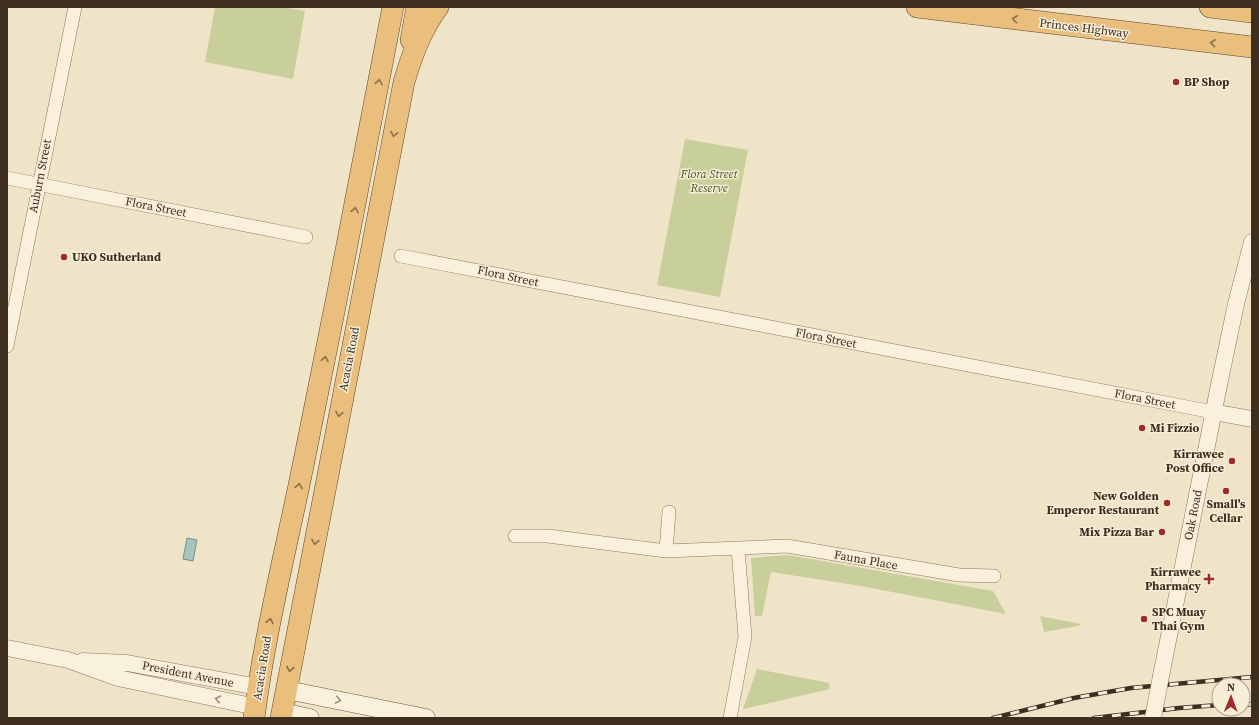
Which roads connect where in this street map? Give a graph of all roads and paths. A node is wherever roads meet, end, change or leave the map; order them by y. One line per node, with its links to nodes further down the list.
1 (75, 7): 11 (street, Auburn Street)
2 (393, 7): 25 (highway, Acacia Road, one-way to 2)
3 (417, 7): 9 (highway)
4 (438, 7): 9 (highway, Acacia Road)
5 (917, 7): 8 (highway, Princes Highway, one-way to 5)
6 (1210, 7): 7 (highway)
7 (1252, 12)
8 (1252, 47)
9 (404, 82): 24 (highway, Acacia Road, one-way to 24)
10 (7, 178): 11 (street, Flora Street)
11 (38, 184): 12 (street, Flora Street); 15 (street, Auburn Street)
12 (306, 237)
13 (1252, 242): 16 (street, Oak Road)
14 (401, 256): 16 (street, Flora Street)
15 (7, 346)
16 (1213, 412): 17 (street, Flora Street); 30 (street, Oak Road, bridge)
17 (1252, 419)
18 (669, 512): 21 (street)
19 (515, 536): 21 (street, Fauna Place)
20 (738, 549): 21 (street, Fauna Place); 22 (street, Fauna Place); 29 (street)
21 (666, 551)
22 (994, 576)
23 (7, 648): 25 (street, President Avenue)
24 (286, 690): 25 (highway, President Avenue); 26 (highway, Acacia Road); 28 (main road, President Avenue, one-way to 28)
25 (256, 704): 26 (highway, President Avenue)
26 (281, 715): 27 (main road, President Avenue)
27 (310, 718)
28 (426, 718)
29 (730, 718)
30 (1153, 718)

